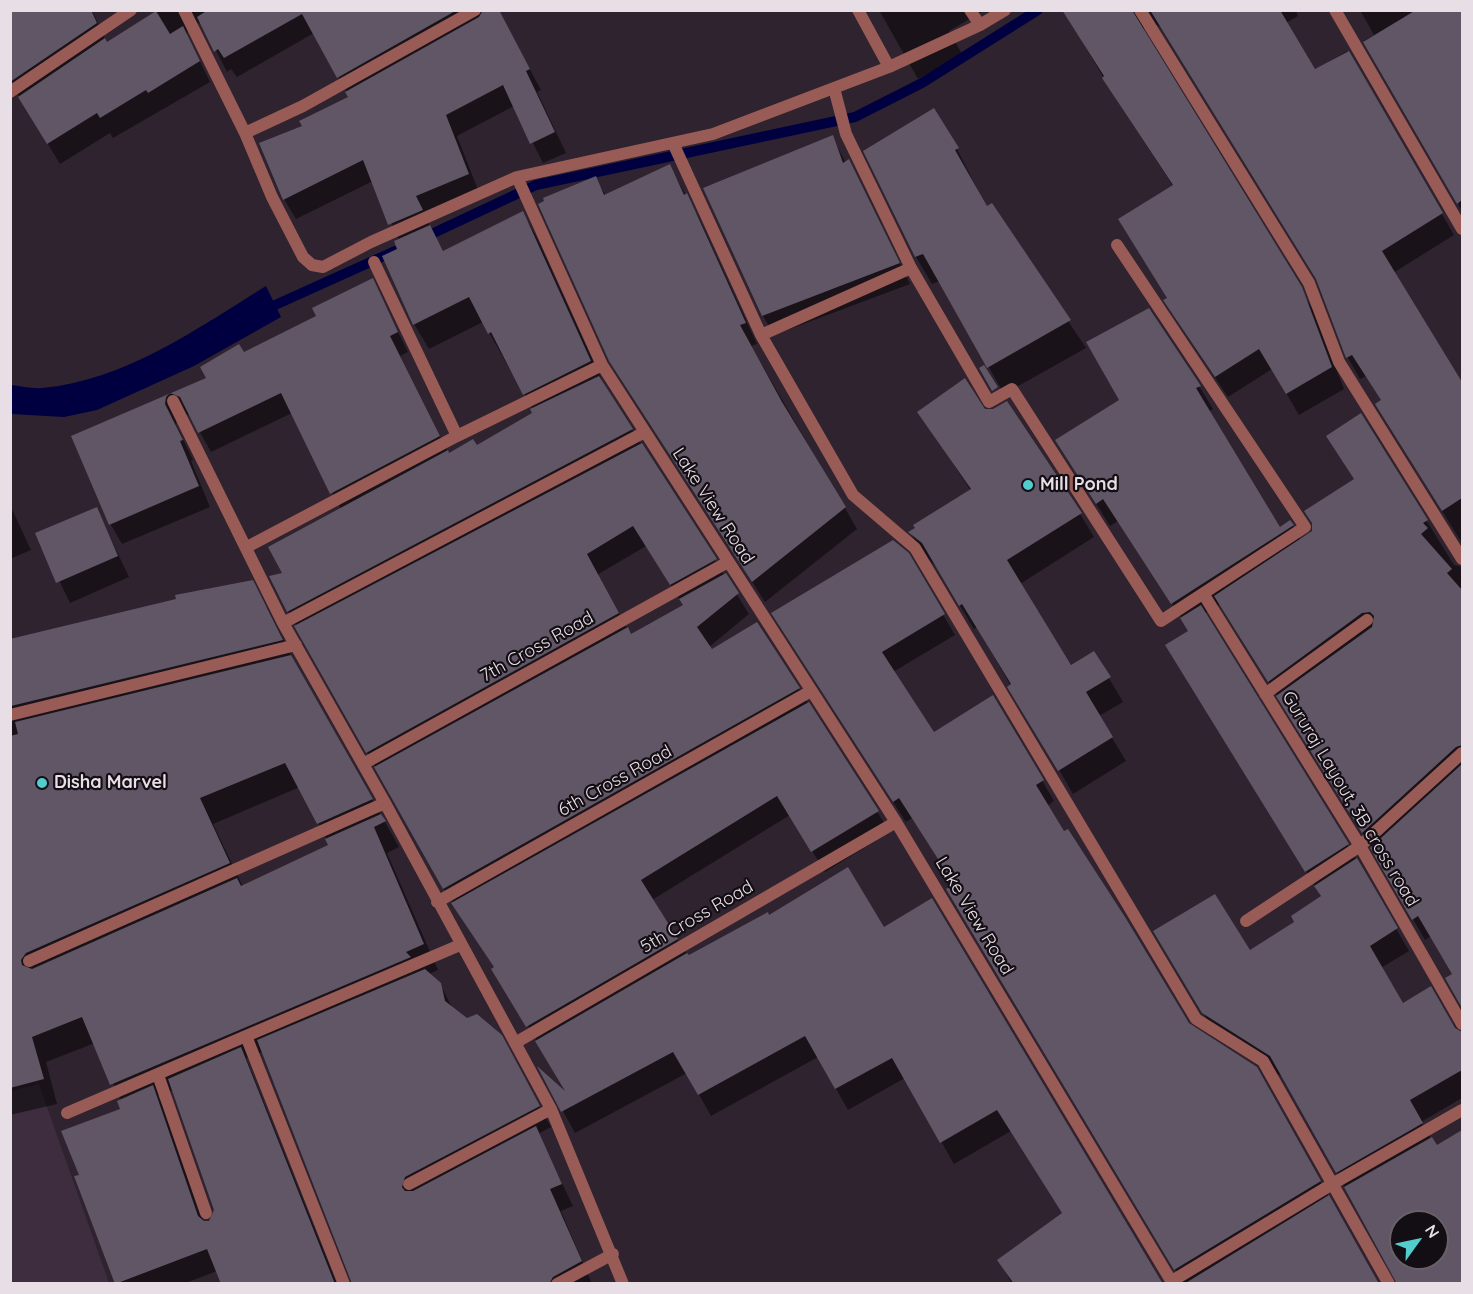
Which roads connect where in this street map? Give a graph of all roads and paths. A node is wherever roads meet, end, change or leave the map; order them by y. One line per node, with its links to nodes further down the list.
1 (131, 10): 11 (street)
2 (184, 10): 13 (street)
3 (475, 10): 13 (street)
4 (858, 10): 10 (street)
5 (970, 10): 9 (street)
6 (1005, 10): 9 (street)
7 (1140, 10): 26 (street)
8 (1335, 10): 16 (street)
9 (980, 25): 10 (street)
10 (889, 68): 12 (street)
11 (10, 92)
12 (836, 94): 14 (street); 19 (street)
13 (245, 133): 15 (street)
14 (674, 143): 15 (street); 20 (street)
15 (517, 177): 21 (street, Lake View Road)
16 (1462, 229)
17 (1117, 245): 28 (street)
18 (374, 262): 24 (street)
19 (911, 268): 20 (street); 28 (street)
20 (761, 335): 51 (street)
21 (602, 365): 23 (street, Lake View Road); 24 (street)
22 (173, 401): 25 (street)
23 (643, 433): 27 (street, Lake View Road); 30 (street)
24 (456, 436): 25 (street)
25 (247, 547): 30 (street)
26 (1462, 559)
27 (728, 562): 32 (street, Lake View Road); 36 (street, 7th Cross Road)
28 (1204, 595): 33 (street, Gururaj Layout, 3B cross road)
29 (1367, 620): 33 (street)
30 (283, 623): 31 (street)
31 (296, 645): 34 (street); 36 (street)
32 (811, 691): 38 (street, Lake View Road); 40 (street, 6th Cross Road)
33 (1265, 694): 39 (street, Gururaj Layout, 3B cross road)
34 (10, 715)
35 (1462, 753): 39 (street)
36 (363, 764): 37 (street)
37 (385, 803): 40 (street); 43 (street)
38 (896, 822): 46 (street, 5th Cross Road); 55 (street, Lake View Road)
39 (1360, 846): 41 (street); 44 (street, Gururaj Layout, 3B cross road)
40 (437, 902): 42 (street)
41 (1246, 921)
42 (460, 945): 45 (street); 46 (street)
43 (29, 961)
44 (1462, 1024)
45 (246, 1036): 47 (street); 56 (street)
46 (515, 1043): 48 (street)
47 (158, 1076): 50 (street); 53 (street)
48 (551, 1109): 52 (street); 54 (street)
49 (1462, 1110): 51 (street)
50 (67, 1113)
51 (1334, 1183): 55 (street); 59 (street)
52 (409, 1184)
53 (206, 1213)
54 (613, 1254): 57 (street); 58 (street)
55 (1173, 1282)
56 (344, 1284)
57 (557, 1284)
58 (623, 1284)
59 (1389, 1284)

